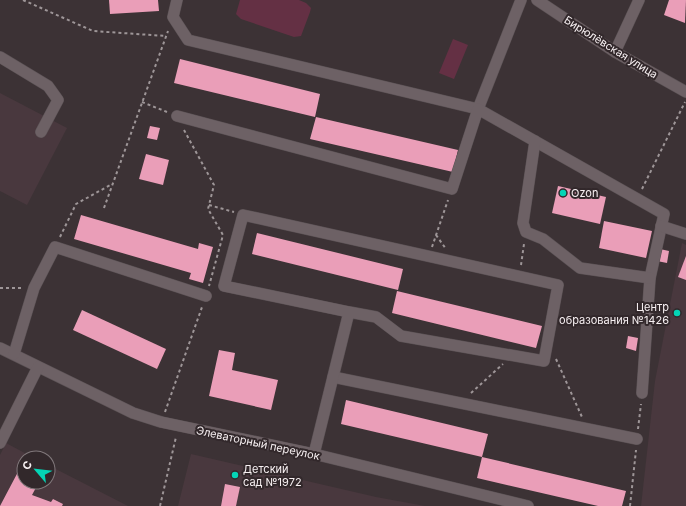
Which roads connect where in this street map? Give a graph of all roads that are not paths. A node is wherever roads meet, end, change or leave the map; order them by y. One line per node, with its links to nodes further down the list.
1 (177, 0): 8 (street)
2 (521, 0): 8 (street)
3 (537, 0): 5 (street, Бирюлёвская улица)
4 (640, 0): 5 (street)
5 (615, 52): 7 (street, Бирюлёвская улица)
6 (0, 57): 10 (street)
7 (686, 92)
8 (478, 109): 9 (street); 11 (street)
9 (177, 116)
10 (41, 132)
11 (535, 141): 12 (street); 14 (street)
12 (661, 226): 13 (street); 14 (street)
13 (686, 234)
14 (650, 278): 21 (street)
15 (206, 296): 18 (street)
16 (349, 312): 16 (street); 20 (street)
17 (0, 348): 18 (street, Элеваторный переулок)
18 (14, 354): 19 (street, Элеваторный переулок)
19 (38, 366): 23 (street); 24 (street, Элеваторный переулок)
20 (333, 377): 22 (street); 24 (street)
21 (642, 392)
22 (637, 439)
23 (0, 443)
24 (314, 454): 25 (street, Элеваторный переулок)
25 (528, 506)

